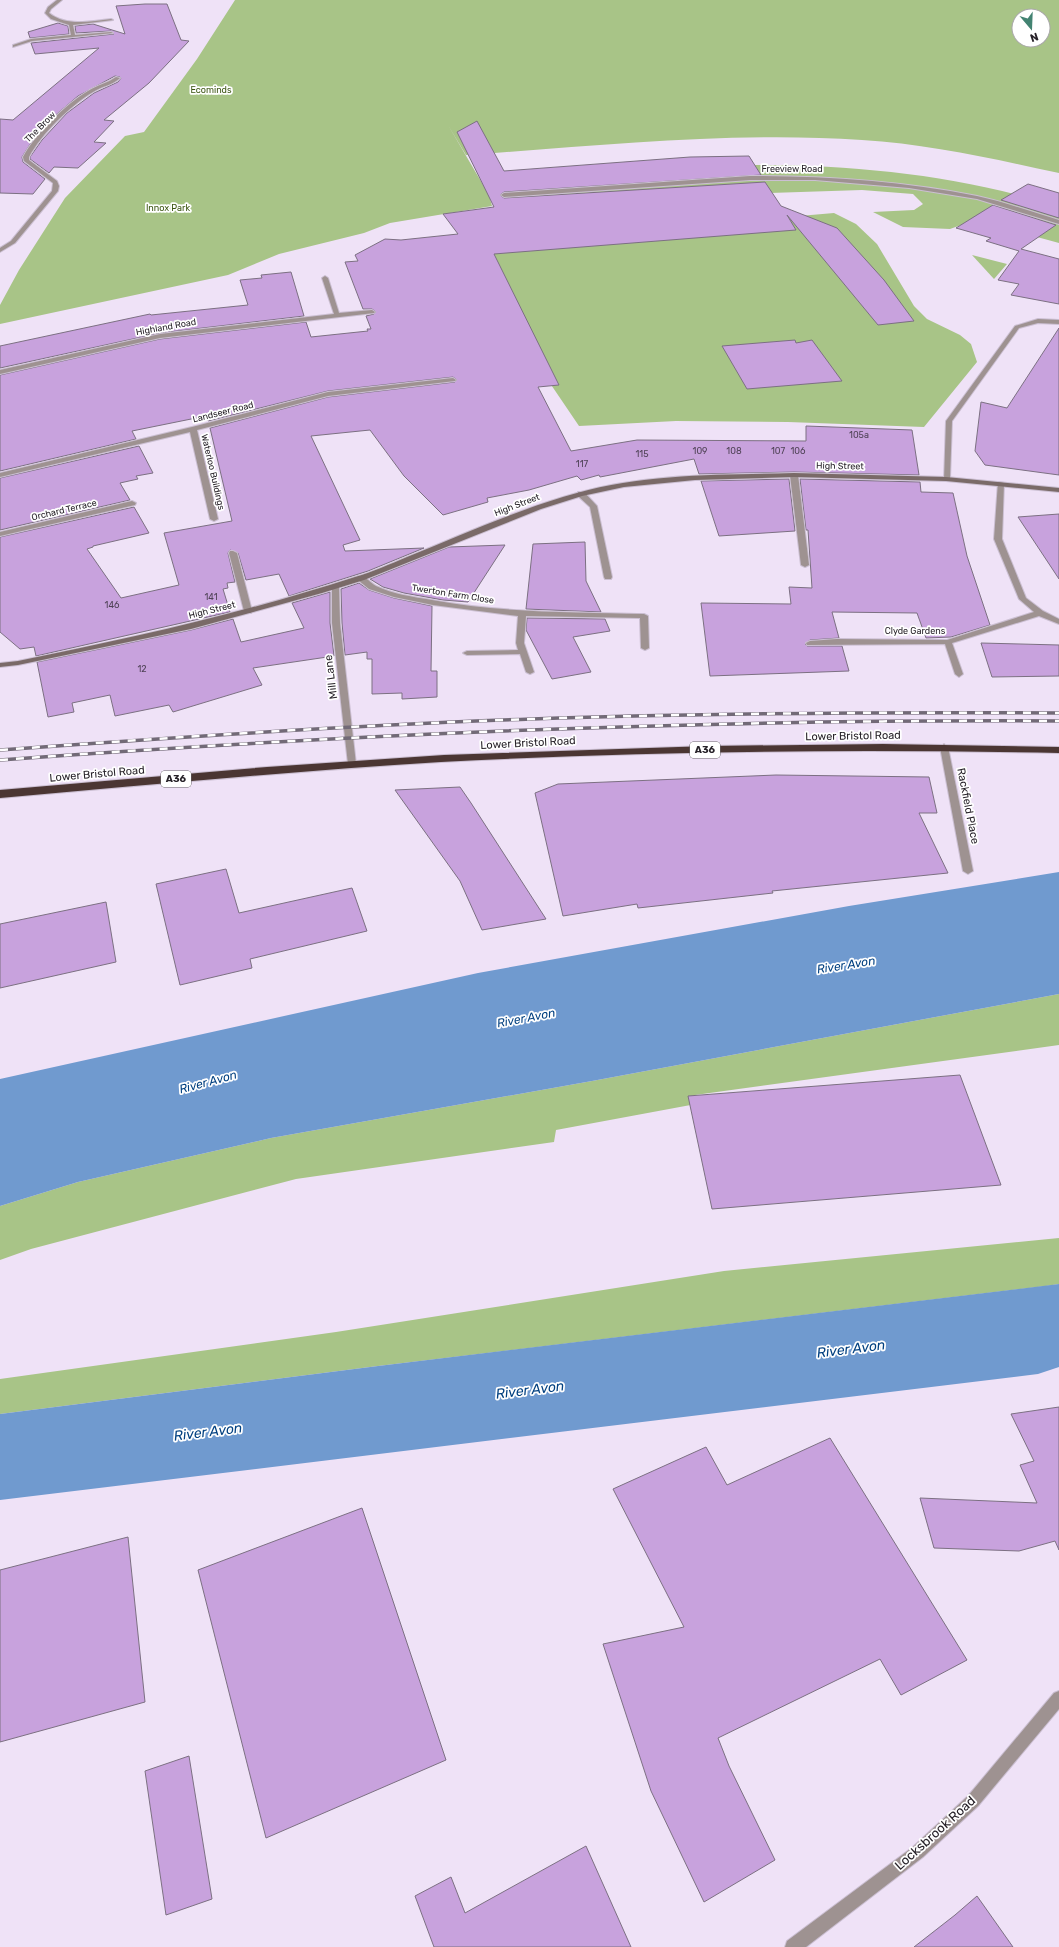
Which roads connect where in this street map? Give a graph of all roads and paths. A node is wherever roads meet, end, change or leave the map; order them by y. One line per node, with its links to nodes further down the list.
1 (60, 0): 3 (street)
2 (111, 20): 3 (street)
3 (71, 24): 5 (street)
4 (111, 33): 5 (street)
5 (73, 36): 6 (street)
6 (15, 46)
7 (118, 78): 9 (street, The Brow)
8 (89, 87): 9 (street)
9 (95, 89): 12 (street, The Brow)
10 (504, 196): 11 (street, Freeview Road)
11 (1059, 222)
12 (0, 250)
13 (325, 278): 15 (street)
14 (372, 312): 15 (street, Highland Road)
15 (337, 315): 17 (street, Highland Road)
16 (1059, 322): 22 (street)
17 (0, 372)
18 (453, 380): 19 (street, Landseer Road)
19 (193, 429): 20 (street, Landseer Road); 27 (street, Waterloo Buildings)
20 (0, 475)
21 (794, 475): 22 (street, High Street); 25 (street, High Street); 30 (street)
22 (946, 479): 23 (street, High Street)
23 (1000, 482): 24 (street, High Street); 35 (street)
24 (1059, 490)
25 (581, 494): 31 (street); 32 (street, High Street)
26 (132, 503): 28 (street, Orchard Terrace)
27 (214, 519)
28 (0, 534)
29 (233, 553): 34 (street)
30 (805, 565)
31 (608, 577)
32 (361, 578): 33 (street, High Street); 36 (street, Twerton Farm Close)
33 (335, 587): 34 (street, High Street); 48 (street, Mill Lane)
34 (248, 611): 43 (street, High Street)
35 (1040, 613): 37 (street); 38 (street, Clyde Gardens)
36 (522, 614): 40 (street, Twerton Farm Close); 41 (street)
37 (1059, 622)
38 (948, 642): 39 (street, Clyde Gardens); 45 (street)
39 (810, 643)
40 (645, 648)
41 (523, 652): 42 (street); 44 (street)
42 (467, 653)
43 (0, 665)
44 (530, 672)
45 (960, 674)
46 (944, 747): 47 (highway, Lower Bristol Road / A36); 48 (highway, Lower Bristol Road / A36); 50 (street, Rackfield Place)
47 (1059, 750)
48 (352, 764): 49 (highway, Lower Bristol Road / A36)
49 (0, 794)
50 (968, 870)
51 (1059, 1698): 52 (street, Locksbrook Road)
52 (793, 1947)

